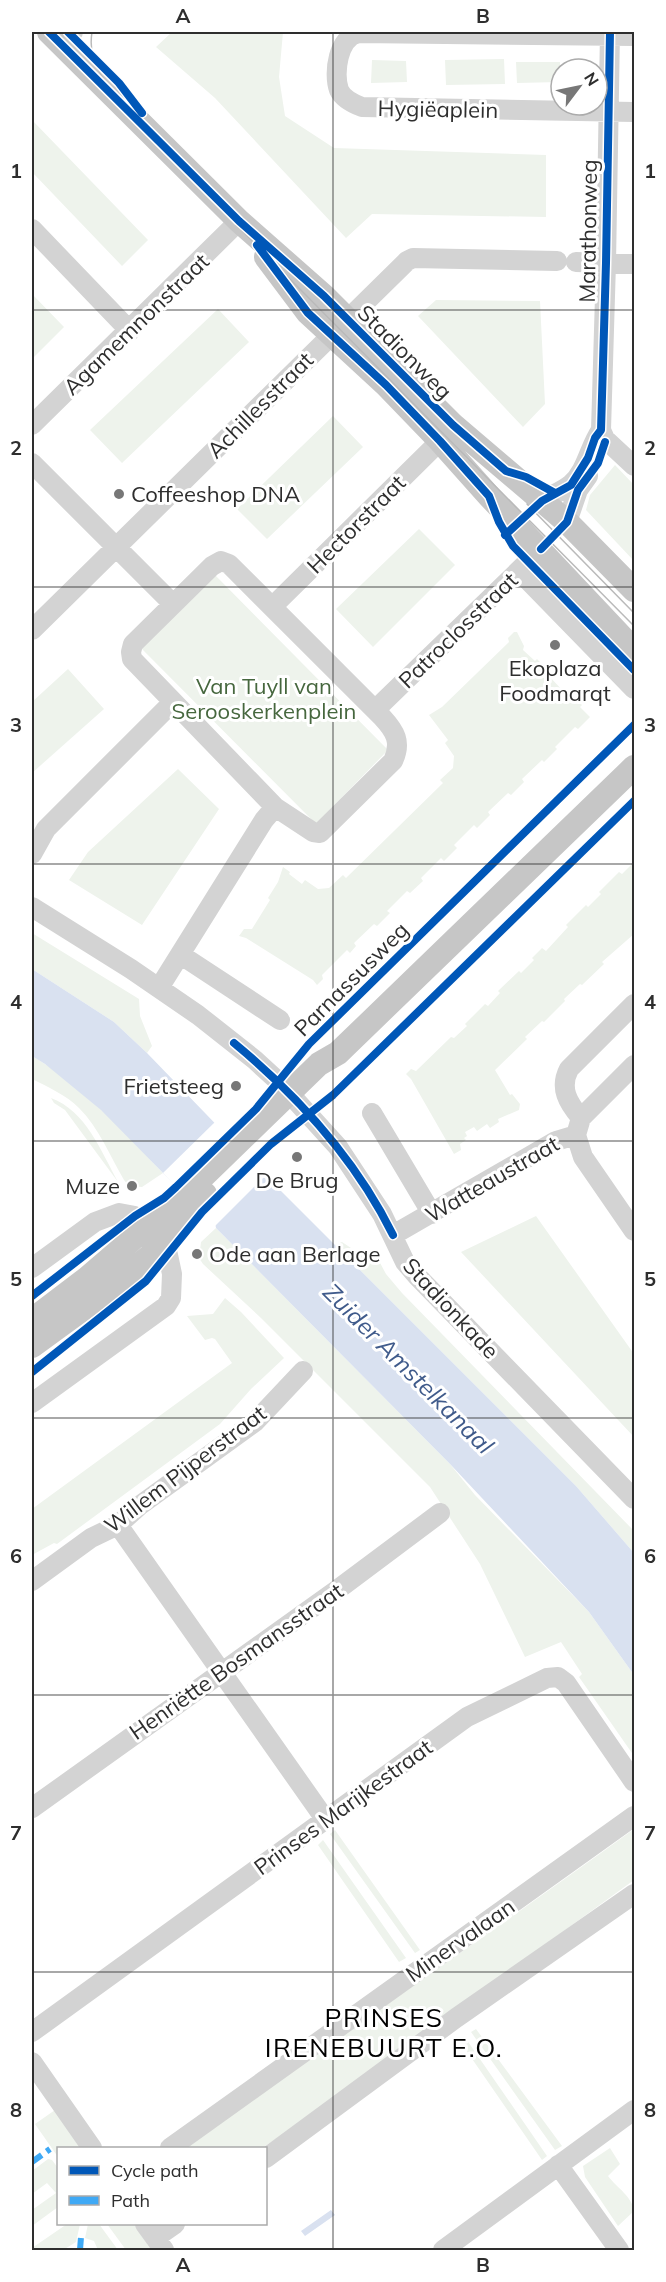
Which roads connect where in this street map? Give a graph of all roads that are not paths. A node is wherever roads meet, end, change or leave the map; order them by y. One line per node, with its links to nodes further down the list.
1 (65, 34): 9 (main road, Stadionweg)
2 (610, 34): 3 (street, Hygiëaplein); 4 (street, Marathonweg); 5 (street, Hygiëaplein)
3 (634, 36)
4 (609, 72)
5 (549, 110)
6 (609, 111): 7 (street, Hygiëaplein)
7 (634, 112)
8 (608, 117): 11 (street, Marathonweg)
9 (239, 221): 13 (main road, Stadionweg); 14 (street, Agamemnonstraat)
10 (32, 229): 14 (street)
11 (606, 263): 12 (street, Achillesstraat); 13 (street, Achillesstraat); 16 (street, Marathonweg)
12 (634, 264)
13 (339, 327): 17 (main road, Stadionweg); 20 (main road, Stadionweg); 22 (street, Achillesstraat)
14 (130, 331): 15 (street, Agamemnonstraat)
15 (32, 424)
16 (603, 434): 19 (street); 20 (street); 21 (street)
17 (440, 441): 23 (main road, Stadionweg); 27 (street, Hectorstraat)
18 (32, 463): 22 (street)
19 (634, 466)
20 (542, 501): 21 (main road, Stadionweg)
21 (567, 522): 25 (main road, Stadionweg)
22 (118, 547): 26 (street); 28 (street, Achillesstraat)
23 (541, 549): 24 (street, Patroclosstraat); 29 (main road, Stadionweg)
24 (519, 571): 30 (street); 32 (street, Patroclosstraat)
25 (634, 590)
26 (173, 604): 27 (street); 31 (street)
27 (272, 607): 32 (street)
28 (32, 630)
29 (634, 650)
30 (634, 689)
31 (172, 703): 34 (street); 35 (street)
32 (375, 710): 34 (street)
33 (634, 767): 42 (main road, Parnassusweg)
34 (275, 807): 37 (street)
35 (32, 854)
36 (32, 907): 38 (street, Stadionkade)
37 (181, 955): 38 (street); 40 (street)
38 (159, 988): 42 (street, Stadionkade)
39 (634, 1004): 44 (street, Watteaustraat)
40 (280, 1020)
41 (634, 1065): 44 (street, Watteaustraat)
42 (293, 1098): 47 (street, Stadionkade); 48 (main road, Parnassusweg)
43 (372, 1113): 45 (street)
44 (579, 1126): 45 (street, Watteaustraat); 46 (street)
45 (432, 1214): 47 (street, Watteaustraat)
46 (634, 1231)
47 (393, 1235): 54 (street, Stadionkade)
48 (152, 1236): 49 (street); 50 (main road, Parnassusweg); 51 (main road, Parnassusweg); 53 (street)
49 (32, 1268)
50 (32, 1320)
51 (32, 1346)
52 (303, 1371): 56 (street, Willem Pijperstraat)
53 (32, 1403)
54 (634, 1499)
55 (440, 1513): 58 (street, Henriëtte Bosmansstraat)
56 (118, 1525): 57 (street, Willem Pijperstraat); 58 (street)
57 (32, 1581)
58 (222, 1671): 60 (street, Henriëtte Bosmansstraat); 62 (street)
59 (634, 1782): 62 (street, Prinses Marijkestraat)
60 (32, 1808)
61 (634, 1816): 68 (street, Minervalaan)
62 (326, 1819): 64 (street, Prinses Marijkestraat)
63 (634, 1894): 69 (street)
64 (32, 2032)
65 (32, 2062): 67 (street)
66 (634, 2110): 70 (street)
67 (91, 2147)
68 (171, 2147)
69 (267, 2157)
70 (558, 2166): 73 (street); 74 (street)
71 (172, 2225): 72 (street)
72 (155, 2237)
73 (443, 2250)
74 (619, 2250)

